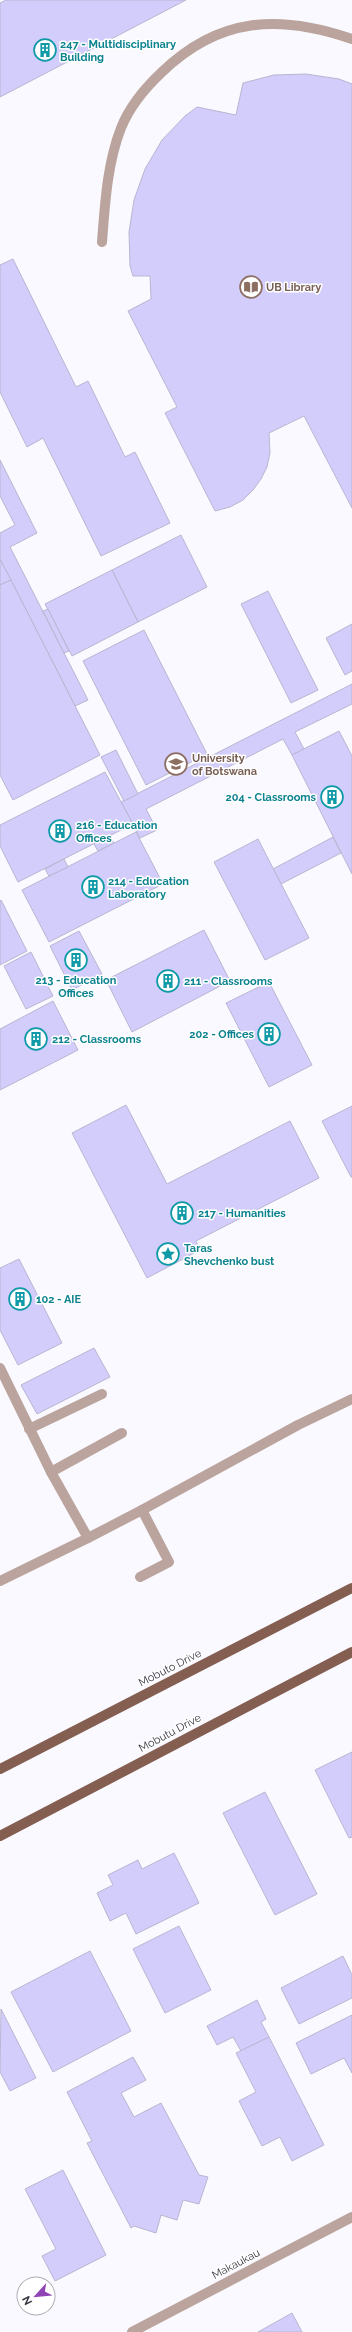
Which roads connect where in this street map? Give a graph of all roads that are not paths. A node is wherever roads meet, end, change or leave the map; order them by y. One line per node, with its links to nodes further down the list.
1 (352, 39): 2 (street)
2 (102, 242)
3 (0, 1368): 6 (street)
4 (102, 1394): 6 (street)
5 (352, 1399): 9 (street)
6 (29, 1429): 8 (street)
7 (122, 1433): 8 (street)
8 (51, 1472): 10 (street)
9 (142, 1510): 10 (street); 11 (street)
10 (88, 1538): 12 (street)
11 (140, 1577)
12 (0, 1582)
13 (352, 1588): 15 (main road, Mobuto Drive)
14 (352, 1652): 16 (main road, Mobutu Drive)
15 (0, 1769)
16 (0, 1836)
17 (352, 2217): 18 (street, Makaukau)
18 (132, 2332)

